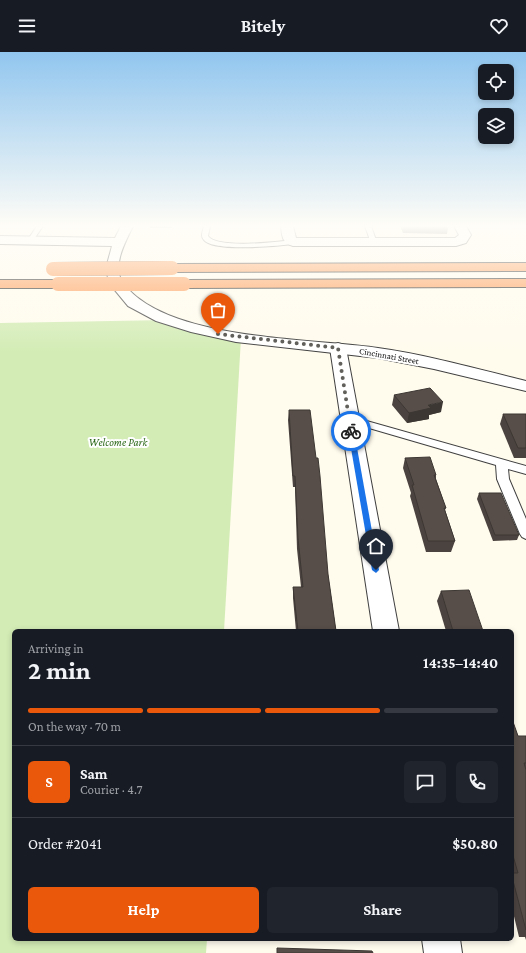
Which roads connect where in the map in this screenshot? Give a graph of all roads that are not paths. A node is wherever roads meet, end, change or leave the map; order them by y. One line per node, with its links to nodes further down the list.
1 (112, 268): 6 (street, Cincinnati Street)
2 (166, 268): 3 (highway, bridge)
3 (38, 269)
4 (526, 283): 5 (highway, bridge)
5 (0, 284)
6 (338, 348): 7 (street, Cincinnati Street); 10 (street)
7 (507, 381): 8 (lane); 9 (street, Cincinnati Street)
8 (526, 381)
9 (526, 386)
10 (349, 419): 11 (lane); 14 (street)
11 (502, 464): 12 (lane); 13 (lane)
12 (526, 470)
13 (526, 534)
14 (386, 629)
15 (440, 941): 16 (street)
16 (443, 953)

